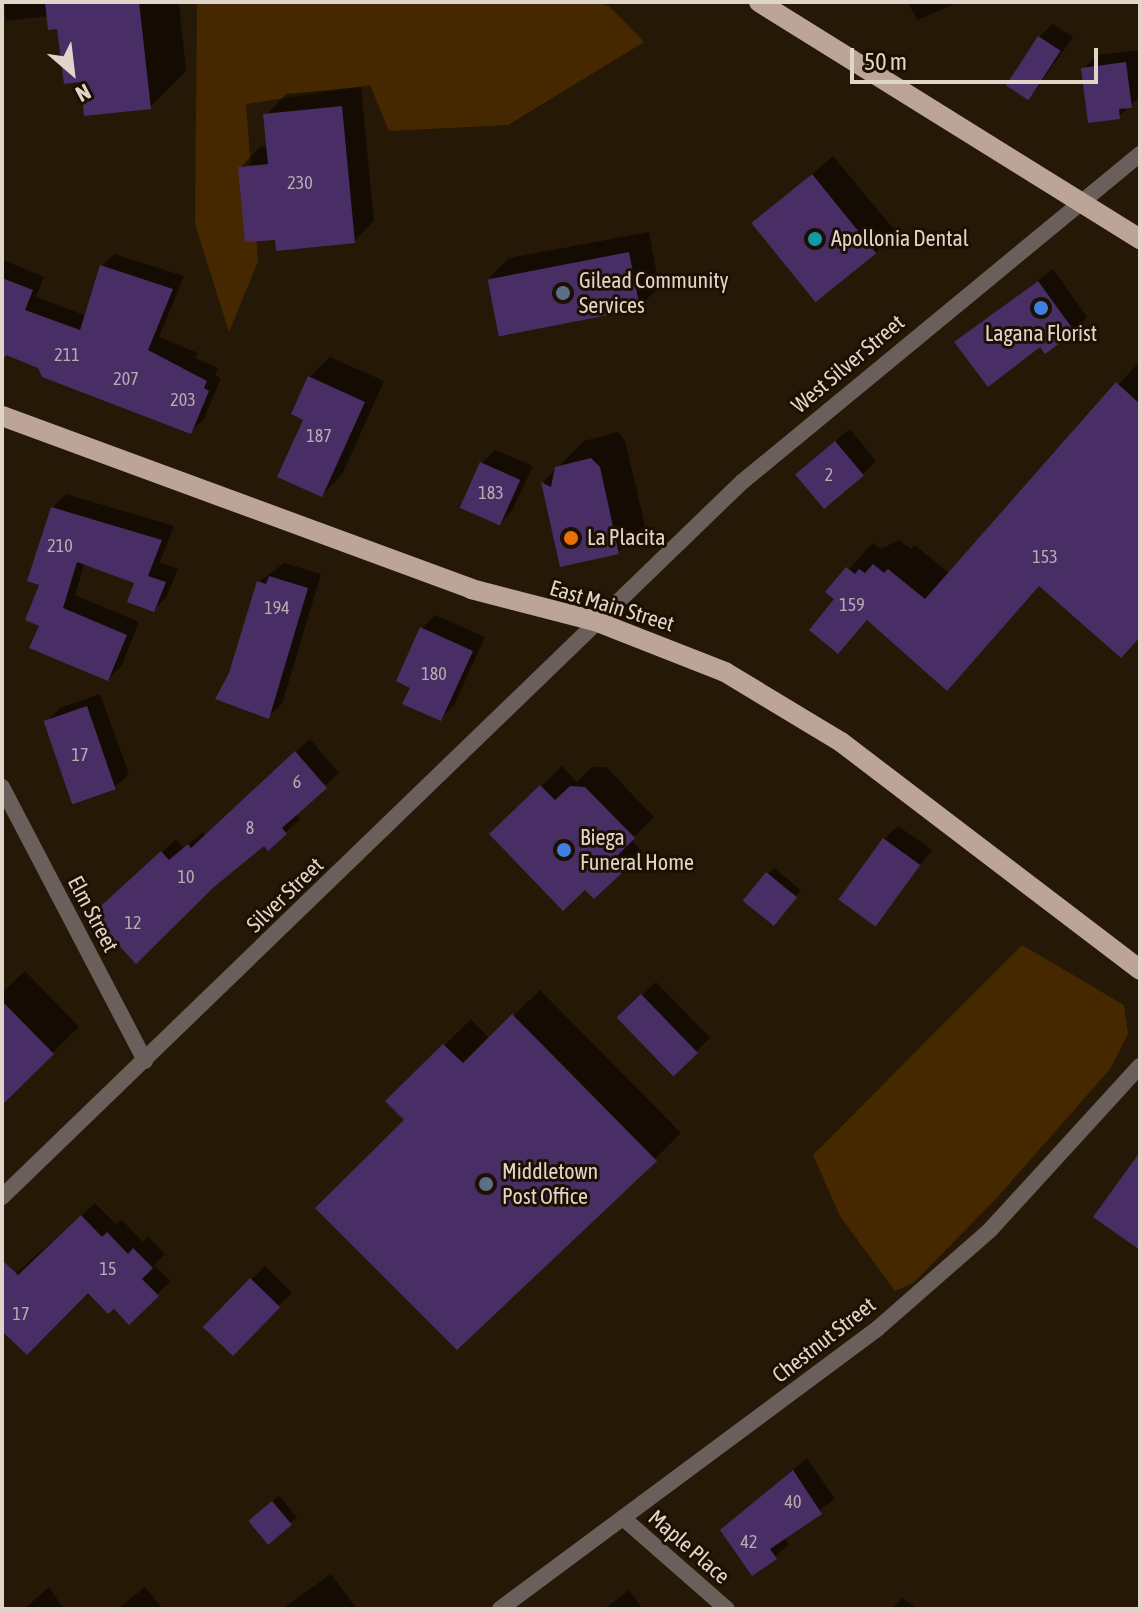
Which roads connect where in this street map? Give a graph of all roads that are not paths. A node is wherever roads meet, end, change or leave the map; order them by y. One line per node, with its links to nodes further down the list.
1 (759, 2): 3 (main road)
2 (1140, 154): 3 (street, West Silver Street)
3 (1082, 199): 4 (main road); 6 (street, West Silver Street)
4 (1140, 239)
5 (2, 416): 6 (main road, East Main Street)
6 (595, 621): 8 (main road, East Main Street); 9 (street, Silver Street)
7 (2, 787): 9 (street, Elm Street)
8 (1140, 970)
9 (145, 1061): 11 (street, Silver Street)
10 (1140, 1066): 12 (street, Chestnut Street)
11 (2, 1197)
12 (623, 1518): 13 (street, Chestnut Street); 14 (street, Maple Place)
13 (500, 1609)
14 (727, 1609)

